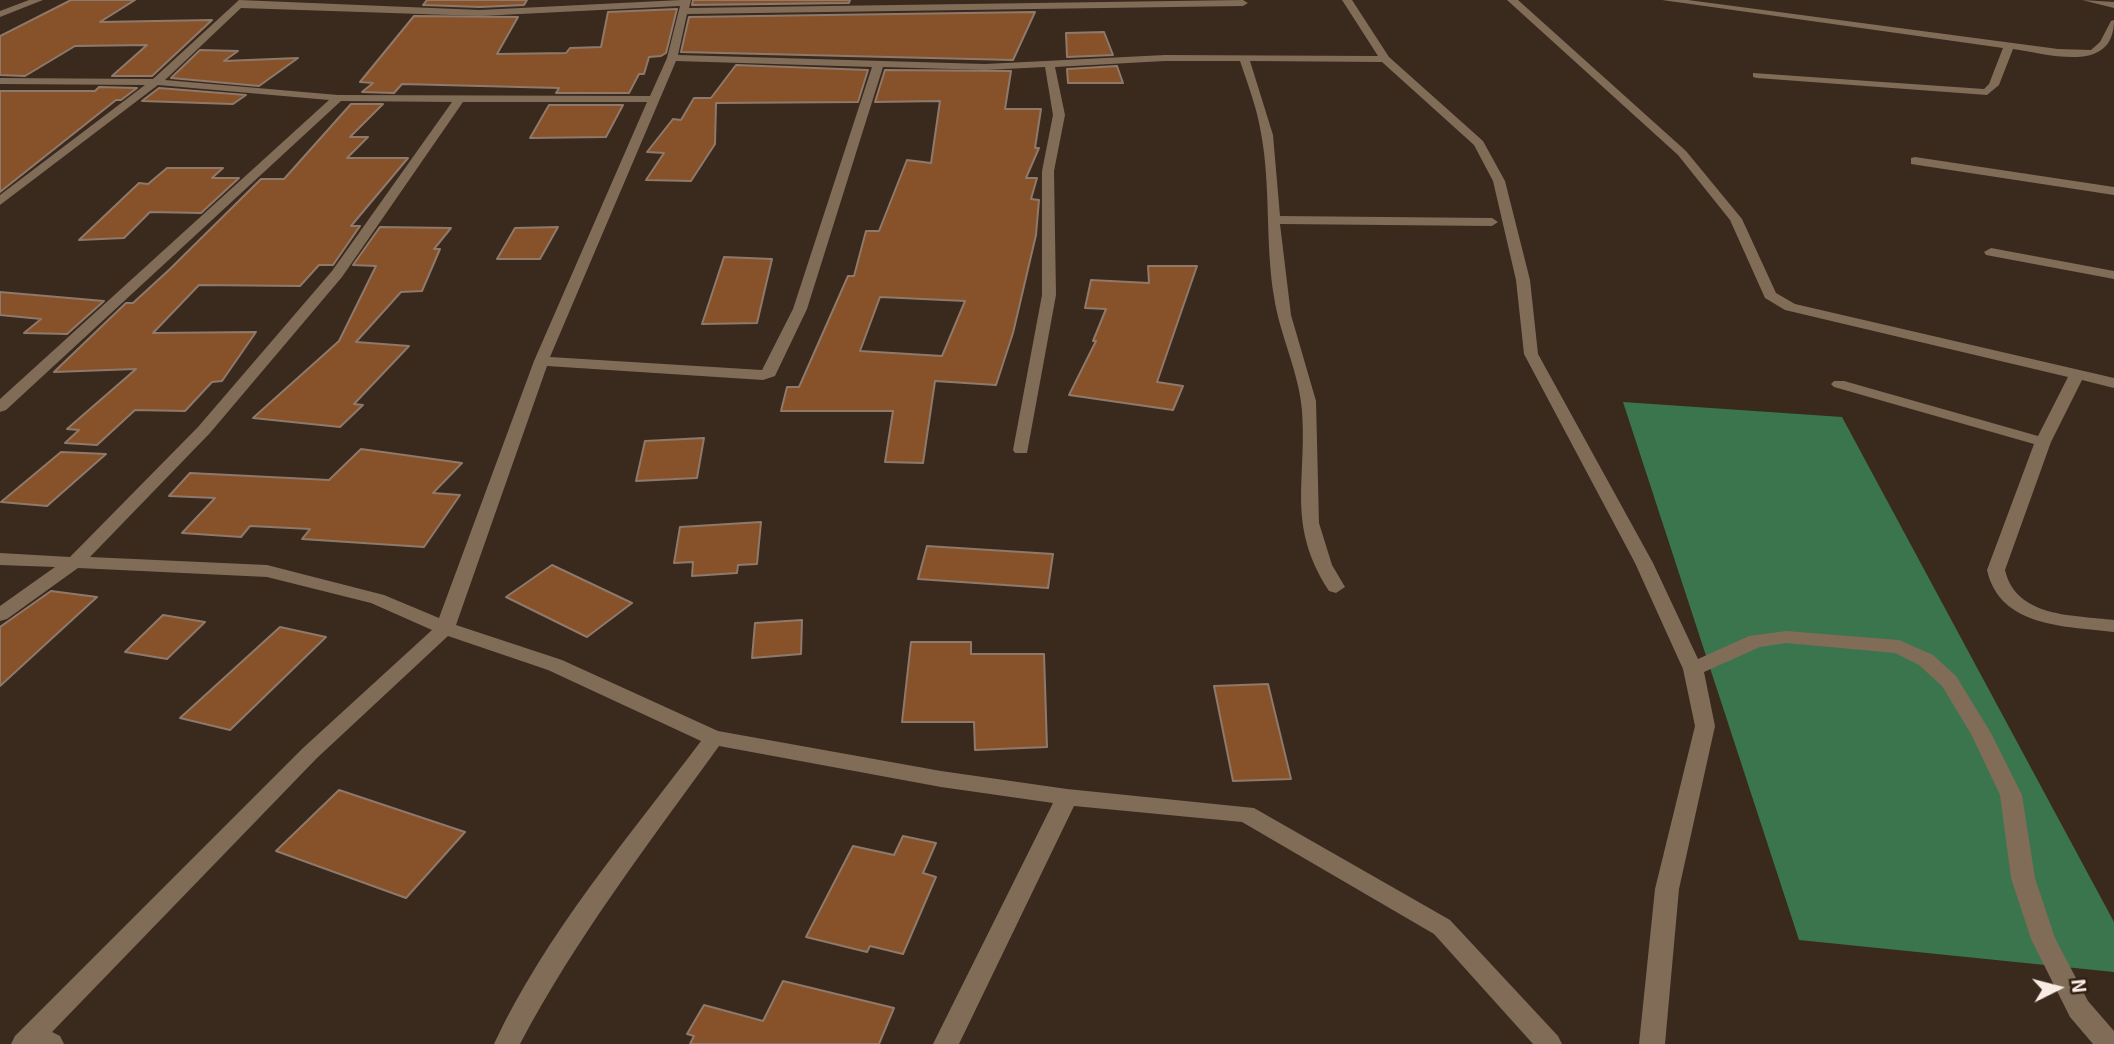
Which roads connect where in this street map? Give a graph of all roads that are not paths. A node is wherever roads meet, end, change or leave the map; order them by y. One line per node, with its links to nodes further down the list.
1 (38, 0): 10 (street)
2 (1347, 0): 15 (street)
3 (1512, 0): 32 (street)
4 (1667, 0): 12 (street)
5 (2087, 0): 9 (street)
6 (242, 2): 8 (street); 20 (street)
7 (1242, 3): 8 (street)
8 (685, 5): 13 (street)
9 (2114, 5)
10 (0, 14)
11 (2114, 23): 12 (street)
12 (2009, 46): 18 (street)
13 (672, 58): 17 (street); 22 (street)
14 (1244, 59): 15 (street); 16 (street); 27 (street)
15 (1385, 59): 44 (street)
16 (1049, 63): 17 (street); 37 (street)
17 (877, 65): 31 (street)
18 (1757, 75)
19 (0, 81): 20 (street)
20 (156, 82): 21 (street); 26 (street)
21 (338, 98): 23 (street); 35 (street)
22 (654, 99): 23 (street); 31 (street)
23 (458, 101): 39 (street)
24 (1915, 161): 25 (street)
25 (2114, 191)
26 (0, 201)
27 (1273, 220): 28 (street); 40 (street)
28 (1492, 222)
29 (1991, 252): 30 (street)
30 (2114, 275)
31 (541, 361): 43 (street)
32 (2076, 376): 33 (street); 36 (street)
33 (2114, 383)
34 (1839, 384): 36 (street)
35 (0, 407)
36 (2043, 442): 42 (street)
37 (1021, 450)
38 (0, 559): 39 (street)
39 (76, 561): 41 (street); 43 (street)
40 (1336, 587)
41 (0, 615)
42 (2114, 626)
43 (445, 628): 45 (street); 47 (street)
44 (1693, 669): 51 (street); 52 (street)
45 (714, 738): 46 (street); 48 (street)
46 (1067, 797): 49 (street); 50 (street)
47 (36, 1041)
48 (507, 1044)
49 (946, 1044)
50 (1549, 1044)
51 (1652, 1044)
52 (2109, 1044)

